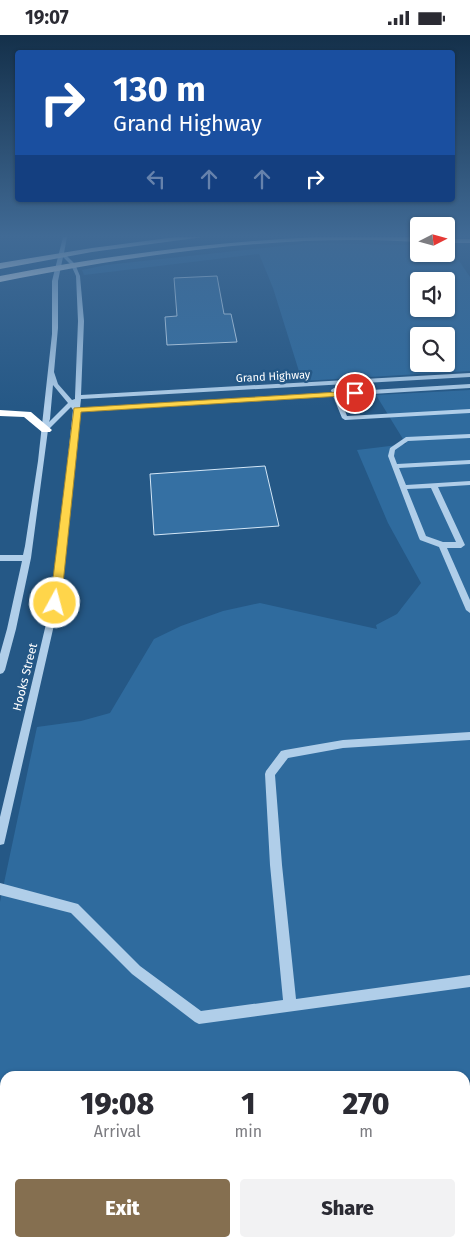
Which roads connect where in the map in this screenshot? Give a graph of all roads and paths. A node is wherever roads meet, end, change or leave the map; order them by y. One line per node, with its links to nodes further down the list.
1 (55, 294): 3 (street, Hooks Street)
2 (79, 294): 8 (street, Hooks Street)
3 (51, 371): 9 (street); 12 (street, Hooks Street)
4 (470, 375): 5 (street, Grand Highway)
5 (332, 383): 7 (street); 8 (street, Grand Highway)
6 (470, 386): 7 (street, Grand Highway)
7 (336, 394): 9 (street, Grand Highway); 10 (street)
8 (78, 397): 9 (street, Hooks Street)
9 (74, 407): 12 (street); 27 (street, Hooks Street)
10 (470, 411)
11 (0, 413): 12 (highway)
12 (46, 430): 23 (street, Hooks Street)
13 (470, 435): 15 (street)
14 (470, 462): 15 (street)
15 (395, 466): 18 (street)
16 (470, 483): 17 (street)
17 (433, 485): 18 (street); 20 (street)
18 (403, 487): 19 (street)
19 (442, 545): 20 (street); 24 (street)
20 (461, 545): 21 (street)
21 (470, 545)
22 (0, 558): 23 (street)
23 (27, 558): 25 (street, Hooks Street)
24 (470, 610)
25 (0, 670)
26 (470, 736): 30 (street)
27 (0, 840)
28 (0, 889): 30 (street)
29 (470, 981): 30 (street)
30 (290, 1005)

